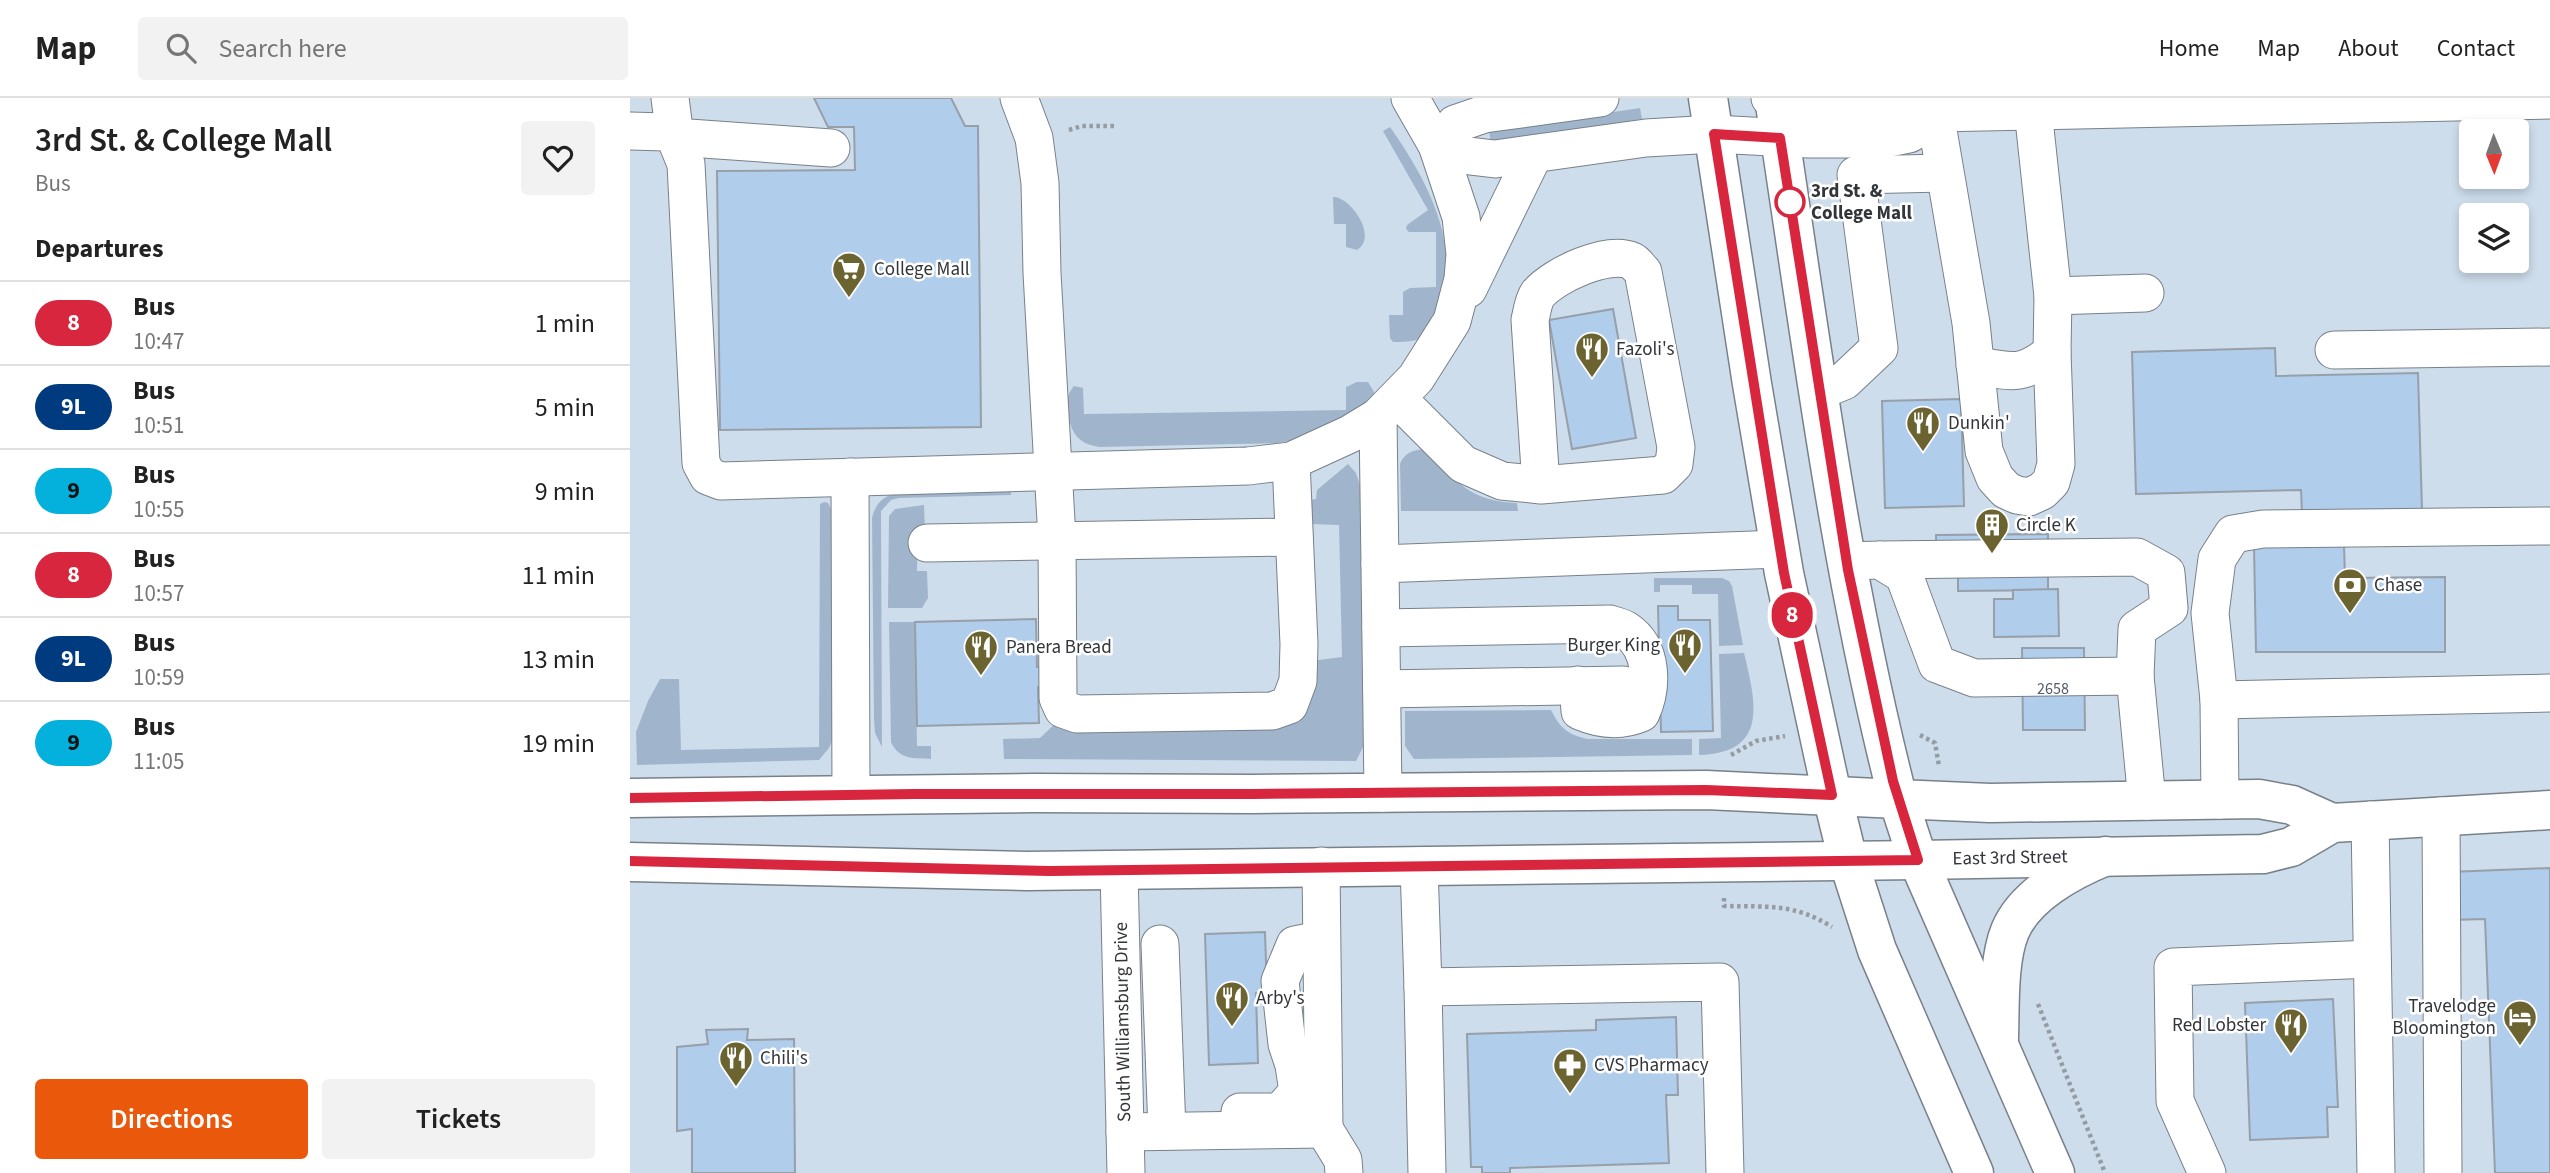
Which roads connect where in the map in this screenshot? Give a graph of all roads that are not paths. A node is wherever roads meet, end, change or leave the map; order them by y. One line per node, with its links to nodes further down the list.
1 (670, 98): 11 (street)
2 (1018, 98): 27 (street)
3 (1410, 98): 13 (street)
4 (1600, 98): 13 (street)
5 (1773, 98): 8 (street); 12 (main road)
6 (2550, 100): 7 (street)
7 (2030, 104): 8 (street); 18 (street)
8 (1935, 113): 12 (street); 16 (street)
9 (1711, 116): 12 (street); 15 (street); 34 (main road)
10 (630, 131): 11 (street)
11 (675, 137): 14 (street); 28 (street)
12 (1780, 138): 24 (main road)
13 (1437, 145): 15 (street); 19 (street)
14 (831, 148)
15 (1534, 154): 19 (street)
16 (1944, 173): 23 (street); 24 (street)
17 (2145, 293): 18 (street)
18 (2053, 296): 22 (street)
19 (1452, 321): 25 (street)
20 (2550, 347): 21 (street)
21 (2334, 350)
22 (2052, 352): 23 (street); 23 (street)
23 (1975, 365)
24 (1819, 391): 35 (main road)
25 (1387, 408): 26 (street); 29 (street); 36 (street)
26 (1291, 461): 27 (street); 31 (street)
27 (1053, 470): 28 (street); 32 (street)
28 (850, 477): 45 (street)
29 (1541, 485): 29 (street)
30 (2550, 525): 43 (street)
31 (1294, 537): 32 (street); 32 (street)
32 (1057, 540): 33 (street)
33 (927, 543)
34 (1780, 549): 36 (street); 46 (main road)
35 (1863, 561): 38 (street); 38 (street); 48 (main road)
36 (1380, 564): 37 (street)
37 (1381, 628): 39 (street); 41 (street)
38 (2135, 676): 50 (street)
39 (1578, 685): 40 (street); 41 (street)
40 (1623, 685)
41 (1382, 689): 44 (street)
42 (2550, 693): 43 (street)
43 (2219, 700): 49 (street)
44 (1383, 793): 45 (main road, East 3rd Street); 46 (main road, East 3rd Street)
45 (850, 795): 47 (main road, East 3rd Street)
46 (1832, 795): 48 (main road, East 3rd Street); 56 (main road)
47 (630, 799)
48 (1898, 799): 50 (main road, East 3rd Street); 57 (main road)
49 (2220, 800): 50 (main road, East 3rd Street); 54 (main road, East 3rd Street)
50 (2147, 801)
51 (2550, 810): 52 (main road, East 3rd Street)
52 (2441, 816): 53 (main road, East 3rd Street); 78 (street)
53 (2370, 820): 54 (main road, East 3rd Street); 64 (street)
54 (2332, 823): 55 (main road, East 3rd Street)
55 (2106, 856): 57 (main road, East 3rd Street); 66 (main road)
56 (1848, 860): 57 (main road, East 3rd Street); 60 (main road, East 3rd Street); 74 (main road)
57 (1918, 860): 66 (main road)
58 (630, 862): 61 (main road, East 3rd Street)
59 (1321, 866): 60 (main road, East 3rd Street); 61 (main road, East 3rd Street); 62 (street)
60 (1419, 866): 65 (street)
61 (1119, 870): 69 (street, South Williamsburg Drive)
62 (1321, 940): 67 (street); 68 (street)
63 (1160, 944): 68 (street)
64 (2372, 960): 76 (street); 77 (street)
65 (1423, 987): 72 (street); 73 (street)
66 (2000, 1047): 75 (main road)
67 (1324, 1129): 68 (street); 71 (street)
68 (1179, 1131): 69 (street)
69 (1125, 1132): 70 (street, South Williamsburg Drive)
70 (1126, 1173)
71 (1344, 1173)
72 (1427, 1173)
73 (1725, 1173)
74 (1974, 1173)
75 (2055, 1173)
76 (2207, 1173)
77 (2376, 1173)
78 (2444, 1173)

